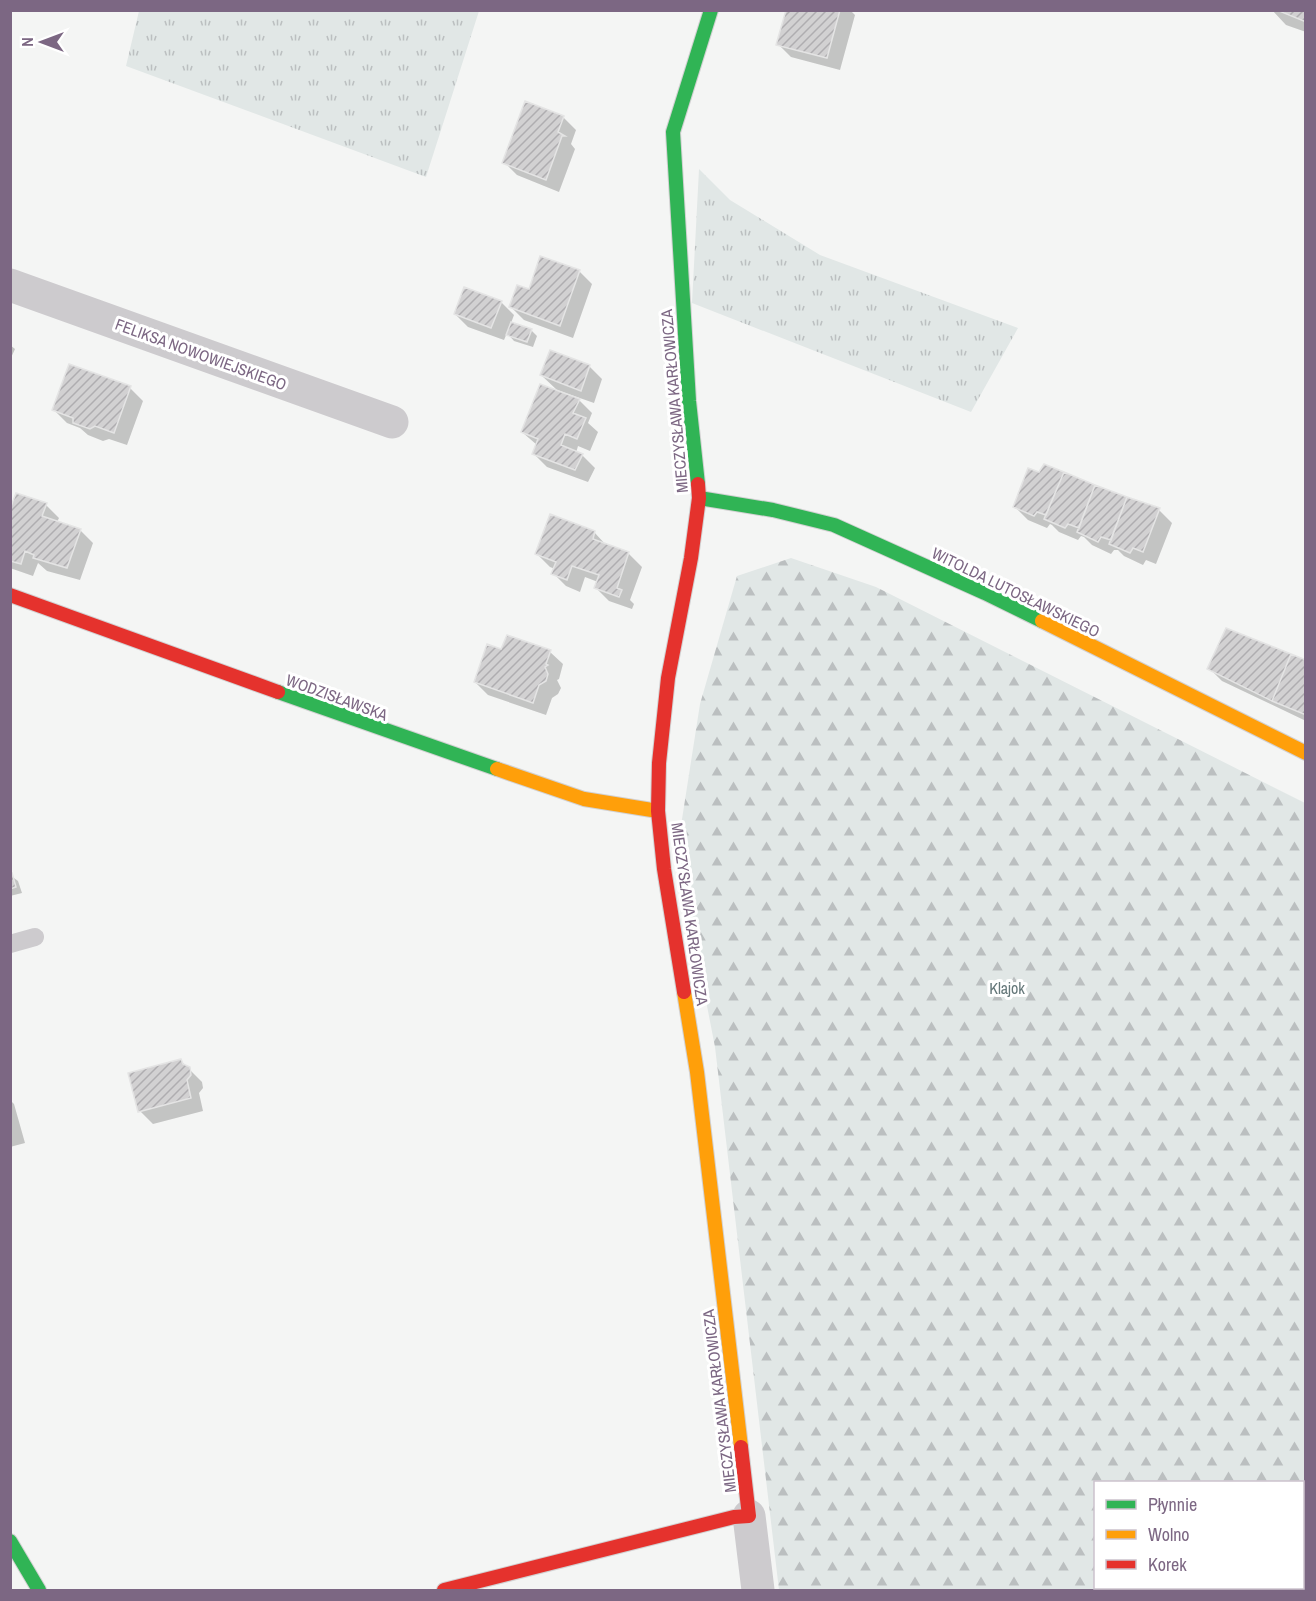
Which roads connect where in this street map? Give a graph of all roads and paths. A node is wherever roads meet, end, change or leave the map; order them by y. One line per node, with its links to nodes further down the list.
1 (711, 10): 4 (street, MIECZYSŁAWA KARŁOWICZA)
2 (10, 285): 3 (street, FELIKSA NOWOWIEJSKIEGO)
3 (392, 422)
4 (699, 498): 6 (street, WITOLDA LUTOSŁAWSKIEGO); 7 (street, MIECZYSŁAWA KARŁOWICZA)
5 (10, 595): 7 (street, WODZISŁAWSKA)
6 (1305, 753)
7 (658, 811): 10 (street, MIECZYSŁAWA KARŁOWICZA)
8 (35, 937): 9 (lane)
9 (10, 944)
10 (749, 1516): 13 (street); 14 (street)
11 (10, 1541): 12 (street)
12 (39, 1590)
13 (444, 1590)
14 (758, 1590)

